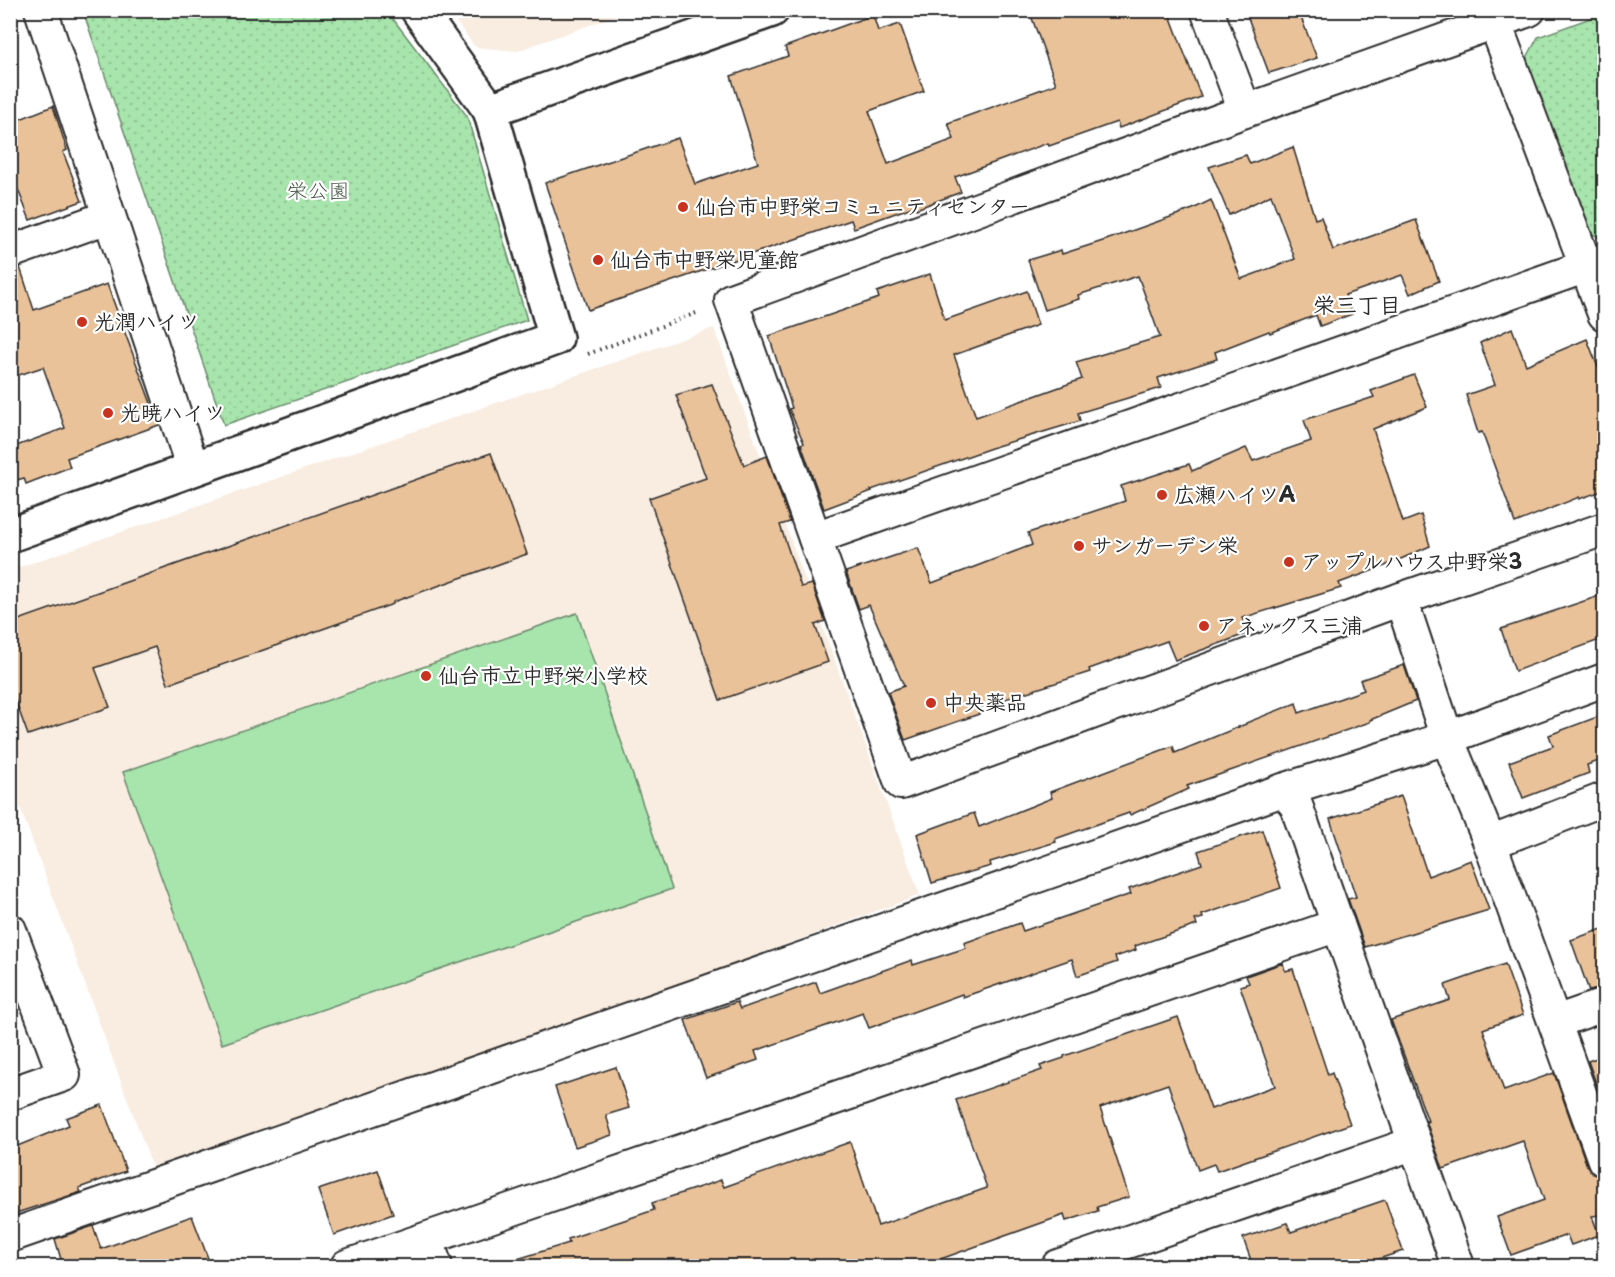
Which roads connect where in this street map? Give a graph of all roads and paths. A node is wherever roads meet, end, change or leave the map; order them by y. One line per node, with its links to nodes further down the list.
1 (41, 10): 9 (street)
2 (418, 10): 7 (street)
3 (772, 10): 7 (street)
4 (1207, 10): 8 (street)
5 (1529, 10): 6 (street)
6 (1495, 22): 8 (street); 11 (street)
7 (490, 110): 15 (street)
8 (1245, 111): 12 (street)
9 (108, 217): 10 (street); 15 (street)
10 (10, 252)
11 (1595, 263): 13 (street); 18 (street)
12 (731, 300): 14 (path); 18 (street)
13 (1605, 314)
14 (588, 354)
15 (193, 469): 17 (street)
16 (1605, 529): 19 (street)
17 (10, 535)
18 (815, 538): 19 (street)
19 (1401, 599): 21 (street)
20 (1605, 680): 21 (street)
21 (1447, 738): 22 (street); 24 (street)
22 (1283, 790): 25 (street); 32 (street)
23 (1605, 799): 24 (street)
24 (1490, 843): 28 (street)
25 (1338, 925): 30 (street); 33 (street)
26 (10, 930): 29 (street)
27 (1605, 1005): 28 (street)
28 (1555, 1023): 31 (street)
29 (10, 1094)
30 (1414, 1143): 35 (street); 36 (street)
31 (1605, 1160)
32 (10, 1236)
33 (431, 1253): 34 (street)
34 (347, 1266)
35 (1058, 1266)
36 (1458, 1266)

